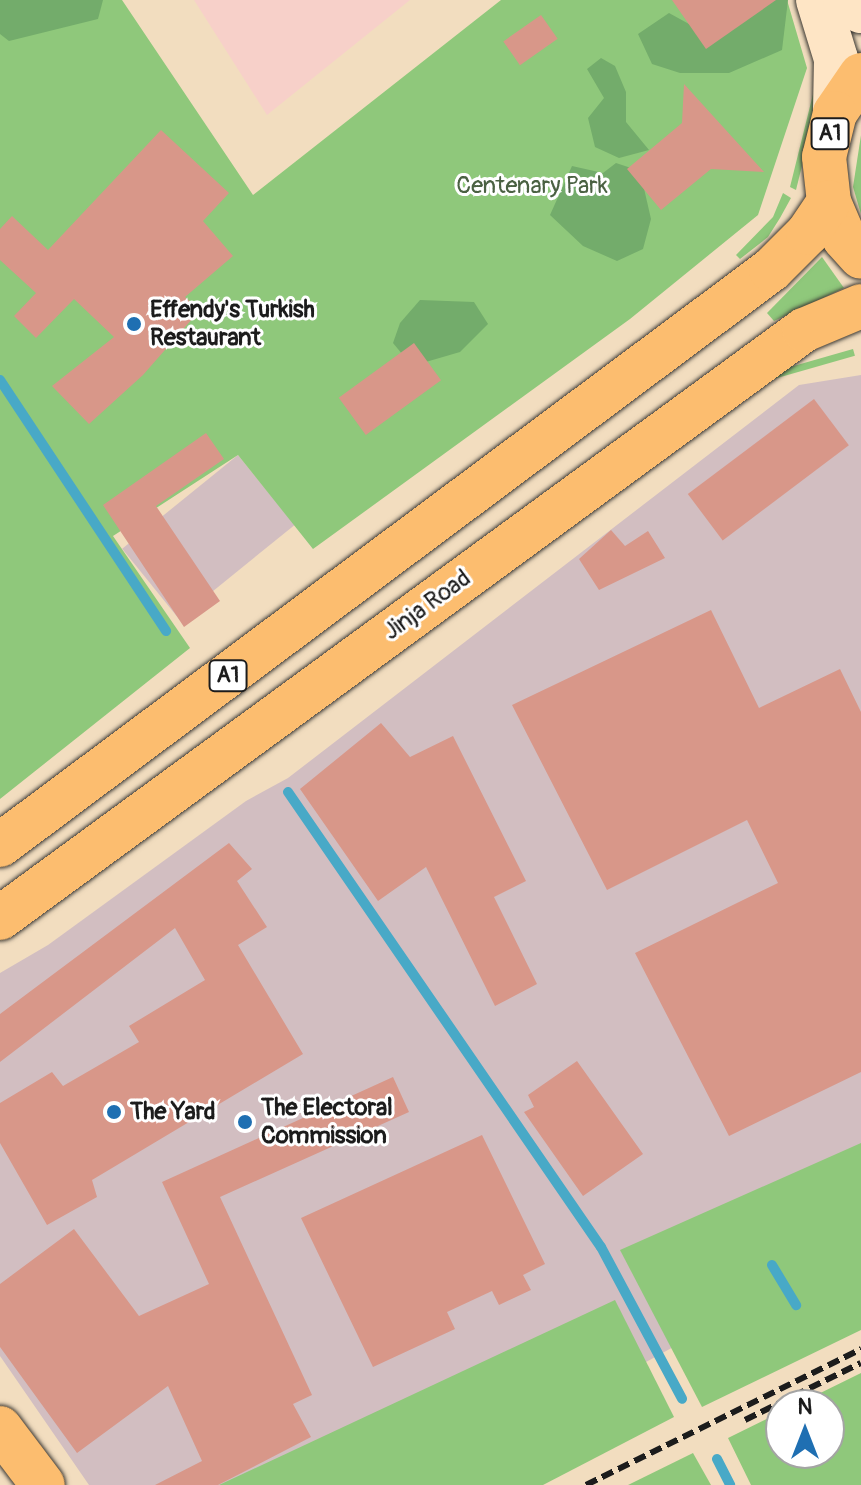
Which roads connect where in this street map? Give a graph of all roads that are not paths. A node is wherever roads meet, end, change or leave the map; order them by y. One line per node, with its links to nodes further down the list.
1 (818, 0): 5 (street)
2 (845, 0): 3 (street)
3 (861, 11)
4 (861, 75): 5 (highway, A1)
5 (835, 113): 6 (highway, A1)
6 (829, 202): 7 (highway, A1); 9 (highway, A1)
7 (861, 257)
8 (861, 306): 10 (highway, Jinja Road / A1)
9 (0, 845)
10 (0, 918)
11 (0, 1428): 12 (highway)
12 (43, 1485)

